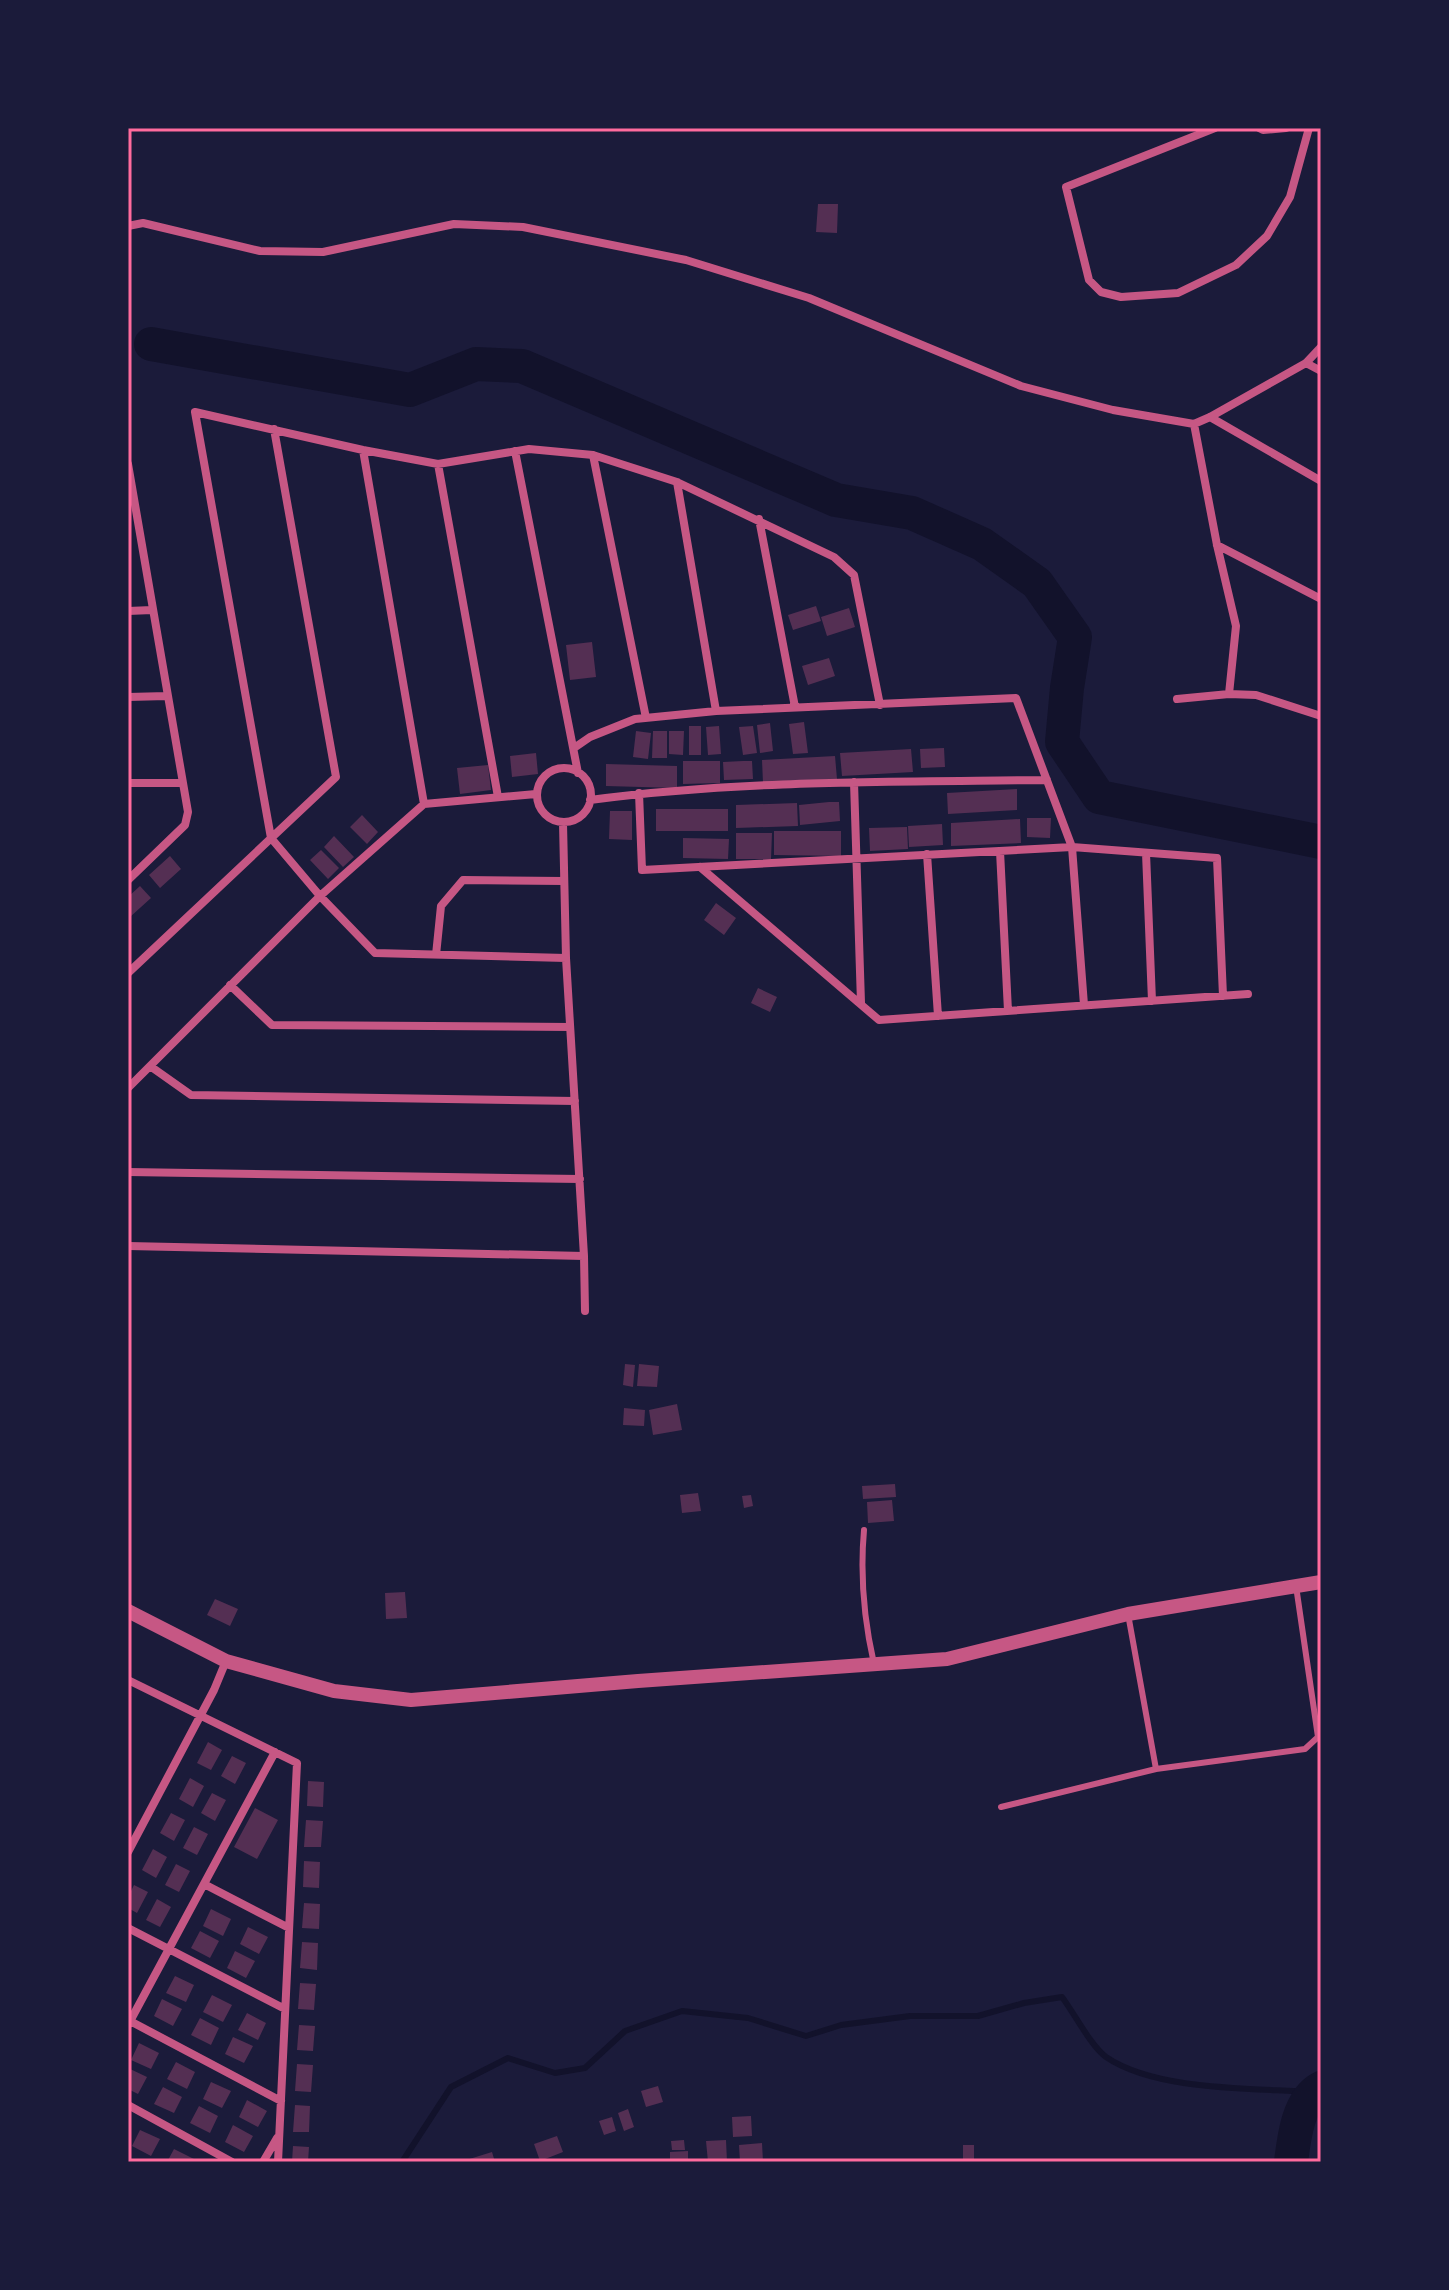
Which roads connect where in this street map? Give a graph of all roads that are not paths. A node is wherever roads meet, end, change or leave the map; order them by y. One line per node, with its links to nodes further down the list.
1 (1215, 128): 4 (street)
2 (1259, 128): 3 (street)
3 (1286, 128)
4 (1309, 128)
5 (128, 226): 10 (street)
6 (1321, 347): 7 (street)
7 (1306, 363): 8 (street); 9 (street)
8 (1321, 371)
9 (1210, 417): 10 (street); 17 (street)
10 (1194, 424): 22 (street)
11 (274, 429): 12 (street); 47 (street); 47 (street)
12 (363, 450): 16 (street); 45 (street)
13 (515, 451): 14 (street); 16 (street); 35 (street)
14 (593, 455): 18 (street); 34 (street)
15 (128, 464): 21 (street)
16 (438, 464): 43 (street)
17 (1321, 481)
18 (677, 482): 19 (street); 32 (street)
19 (759, 519): 30 (street); 31 (street)
20 (128, 528): 21 (street)
21 (138, 528): 24 (street)
22 (1217, 545): 23 (street); 26 (street)
23 (1321, 599)
24 (152, 610): 25 (street); 27 (street)
25 (128, 611)
26 (1229, 694): 29 (street); 33 (street)
27 (167, 696): 28 (street); 40 (street)
28 (128, 697)
29 (1177, 699)
30 (880, 705): 31 (street); 37 (street)
31 (795, 707): 32 (street)
32 (716, 711): 34 (street)
33 (1321, 716)
34 (646, 718): 35 (street)
35 (574, 748): 36 (street)
36 (578, 773): 42 (street); 44 (street)
37 (1047, 780): 38 (street); 48 (street)
38 (854, 782): 41 (street); 52 (street)
39 (128, 783): 40 (street)
40 (182, 783): 55 (street)
41 (639, 793): 44 (street); 53 (street)
42 (536, 794): 43 (street); 46 (street)
43 (498, 797): 45 (street)
44 (590, 800): 46 (street)
45 (424, 804): 58 (street)
46 (563, 823): 57 (street)
47 (271, 838): 58 (street); 61 (street)
48 (1072, 847): 49 (street); 50 (street); 67 (street)
49 (1000, 851): 51 (street); 68 (street)
50 (1146, 853): 64 (street); 65 (street)
51 (927, 854): 52 (street); 69 (street)
52 (856, 858): 53 (street); 66 (street)
53 (700, 867): 66 (street)
54 (128, 868): 55 (street)
55 (140, 868): 56 (street)
56 (128, 880)
57 (564, 881): 59 (street); 60 (street)
58 (320, 896): 59 (street); 62 (street)
59 (436, 955): 60 (street)
60 (566, 958): 70 (street)
61 (128, 973)
62 (230, 985): 70 (street); 71 (street)
63 (1248, 994): 64 (street)
64 (1223, 996): 65 (street)
65 (1152, 1001): 67 (street)
66 (861, 1003): 69 (street)
67 (1084, 1005): 68 (street)
68 (1008, 1011): 69 (street)
69 (938, 1016)
70 (570, 1027): 73 (street)
71 (150, 1066): 72 (street); 73 (street)
72 (128, 1088)
73 (575, 1101): 75 (street)
74 (128, 1172): 75 (street)
75 (580, 1179): 77 (street)
76 (128, 1246): 77 (street)
77 (584, 1256): 78 (street)
78 (585, 1311)
79 (864, 1530): 85 (lane)
80 (1321, 1582): 81 (street)
81 (1296, 1586): 83 (street); 89 (lane)
82 (128, 1611): 84 (street)
83 (1128, 1614): 85 (street); 89 (lane)
84 (226, 1661): 85 (street); 87 (street)
85 (874, 1664)
86 (128, 1680): 87 (street)
87 (201, 1715): 88 (street); 91 (street)
88 (275, 1752): 92 (street); 94 (street)
89 (1156, 1769): 90 (lane)
90 (1001, 1807)
91 (128, 1852)
92 (204, 1884): 94 (street); 95 (street)
93 (128, 1928): 95 (street)
94 (289, 1928): 96 (street)
95 (169, 1949): 96 (street); 97 (street)
96 (285, 2009): 98 (street)
97 (129, 2023): 98 (street)
98 (281, 2101): 100 (street)
99 (128, 2105): 101 (street)
100 (279, 2133): 102 (street); 103 (street)
101 (232, 2162)
102 (263, 2162)
103 (278, 2162)

